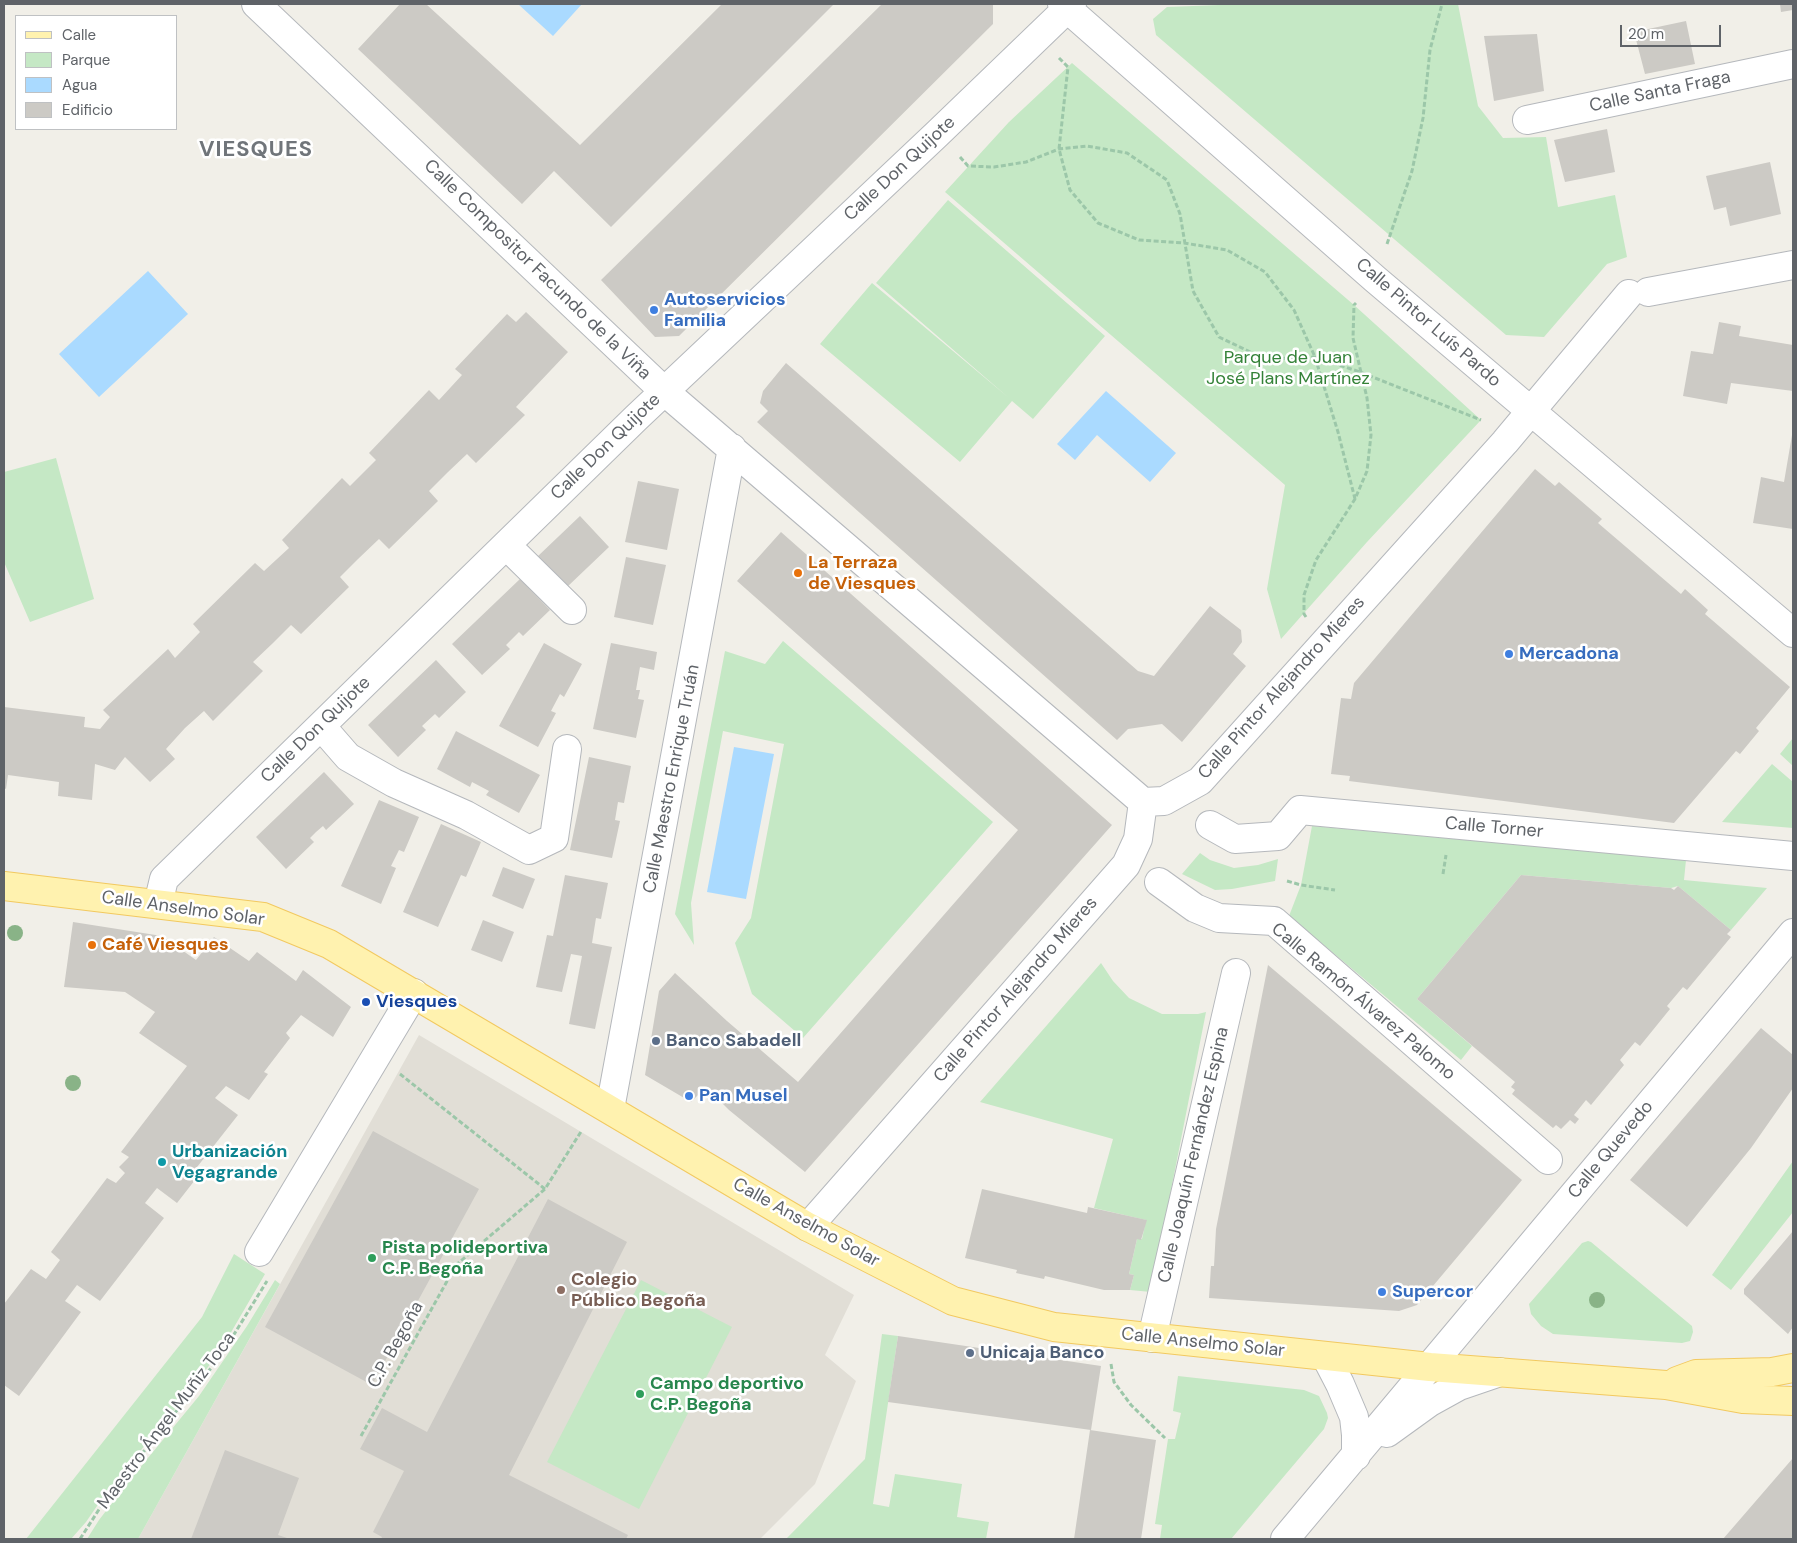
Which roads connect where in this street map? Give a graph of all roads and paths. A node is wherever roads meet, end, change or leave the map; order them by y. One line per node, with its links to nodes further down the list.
1 (256, 4): 15 (street, Calle Compositor Facundo de la Viña)
2 (1442, 4): 10 (path)
3 (1067, 5): 4 (street, Calle Don Quijote); 16 (street, Calle Pintor Luís Pardo)
4 (1038, 36): 7 (path); 15 (street, Calle Don Quijote)
5 (1793, 64): 6 (street, Calle Santa Fraga)
6 (1527, 120)
7 (1059, 149): 8 (path); 9 (path); 9 (path)
8 (960, 157)
9 (1184, 243): 13 (path); 13 (path)
10 (1387, 244)
11 (1793, 265): 16 (street, Calle Pintor Alejandro Mieres)
12 (1359, 298): 14 (path)
13 (1315, 357): 14 (path); 19 (path)
14 (1360, 372): 17 (path); 19 (path)
15 (664, 391): 18 (street, Calle Compositor Facundo de la Viña); 20 (street, Calle Don Quijote)
16 (1530, 412): 23 (street, Calle Pintor Luís Pardo); 26 (street, Calle Pintor Alejandro Mieres)
17 (1481, 420)
18 (732, 448): 26 (street, Calle Compositor Facundo de la Viña); 38 (street, Calle Maestro Enrique Truán)
19 (1355, 500): 22 (path)
20 (506, 545): 21 (street); 24 (street, Calle Don Quijote)
21 (572, 610)
22 (1307, 618)
23 (1793, 633)
24 (321, 726): 25 (street); 33 (street, Calle Don Quijote)
25 (567, 749)
26 (1143, 802): 42 (street, Calle Pintor Alejandro Mieres)
27 (1210, 825): 28 (street, Calle Torner)
28 (1793, 856)
29 (1160, 882): 40 (street, Calle Ramón Álvarez Palomo)
30 (1287, 882): 32 (path)
31 (4, 886): 33 (main road, Calle Anselmo Solar)
32 (1336, 890)
33 (158, 904): 36 (main road, Calle Anselmo Solar)
34 (1793, 933): 47 (street, Calle Quevedo)
35 (1236, 973): 44 (street, Calle Joaquín Fernández Espina)
36 (414, 993): 37 (street); 38 (main road, Calle Anselmo Solar)
37 (377, 1057): 41 (path); 43 (street)
38 (610, 1110): 42 (main road, Calle Anselmo Solar)
39 (583, 1127): 41 (path, C.P. Begoña)
40 (1548, 1160)
41 (545, 1189): 52 (path, C.P. Begoña)
42 (808, 1227): 44 (main road, Calle Anselmo Solar)
43 (259, 1252): 55 (path, Maestro Ángel Muñiz Toca)
44 (1152, 1338): 45 (main road, Calle Anselmo Solar)
45 (1326, 1357): 47 (main road, Calle Anselmo Solar); 54 (street)
46 (1110, 1358): 53 (path)
47 (1430, 1367): 49 (main road, Calle Anselmo Solar); 54 (street, Calle Quevedo)
48 (1793, 1368): 50 (main road, Calle Anselmo Solar)
49 (1500, 1372): 50 (main road, Calle Anselmo Solar); 54 (street)
50 (1666, 1385): 51 (main road, Calle Anselmo Solar)
51 (1793, 1401)
52 (361, 1436)
53 (1165, 1438)
54 (1356, 1456): 56 (street)
55 (80, 1539)
56 (1285, 1539)

